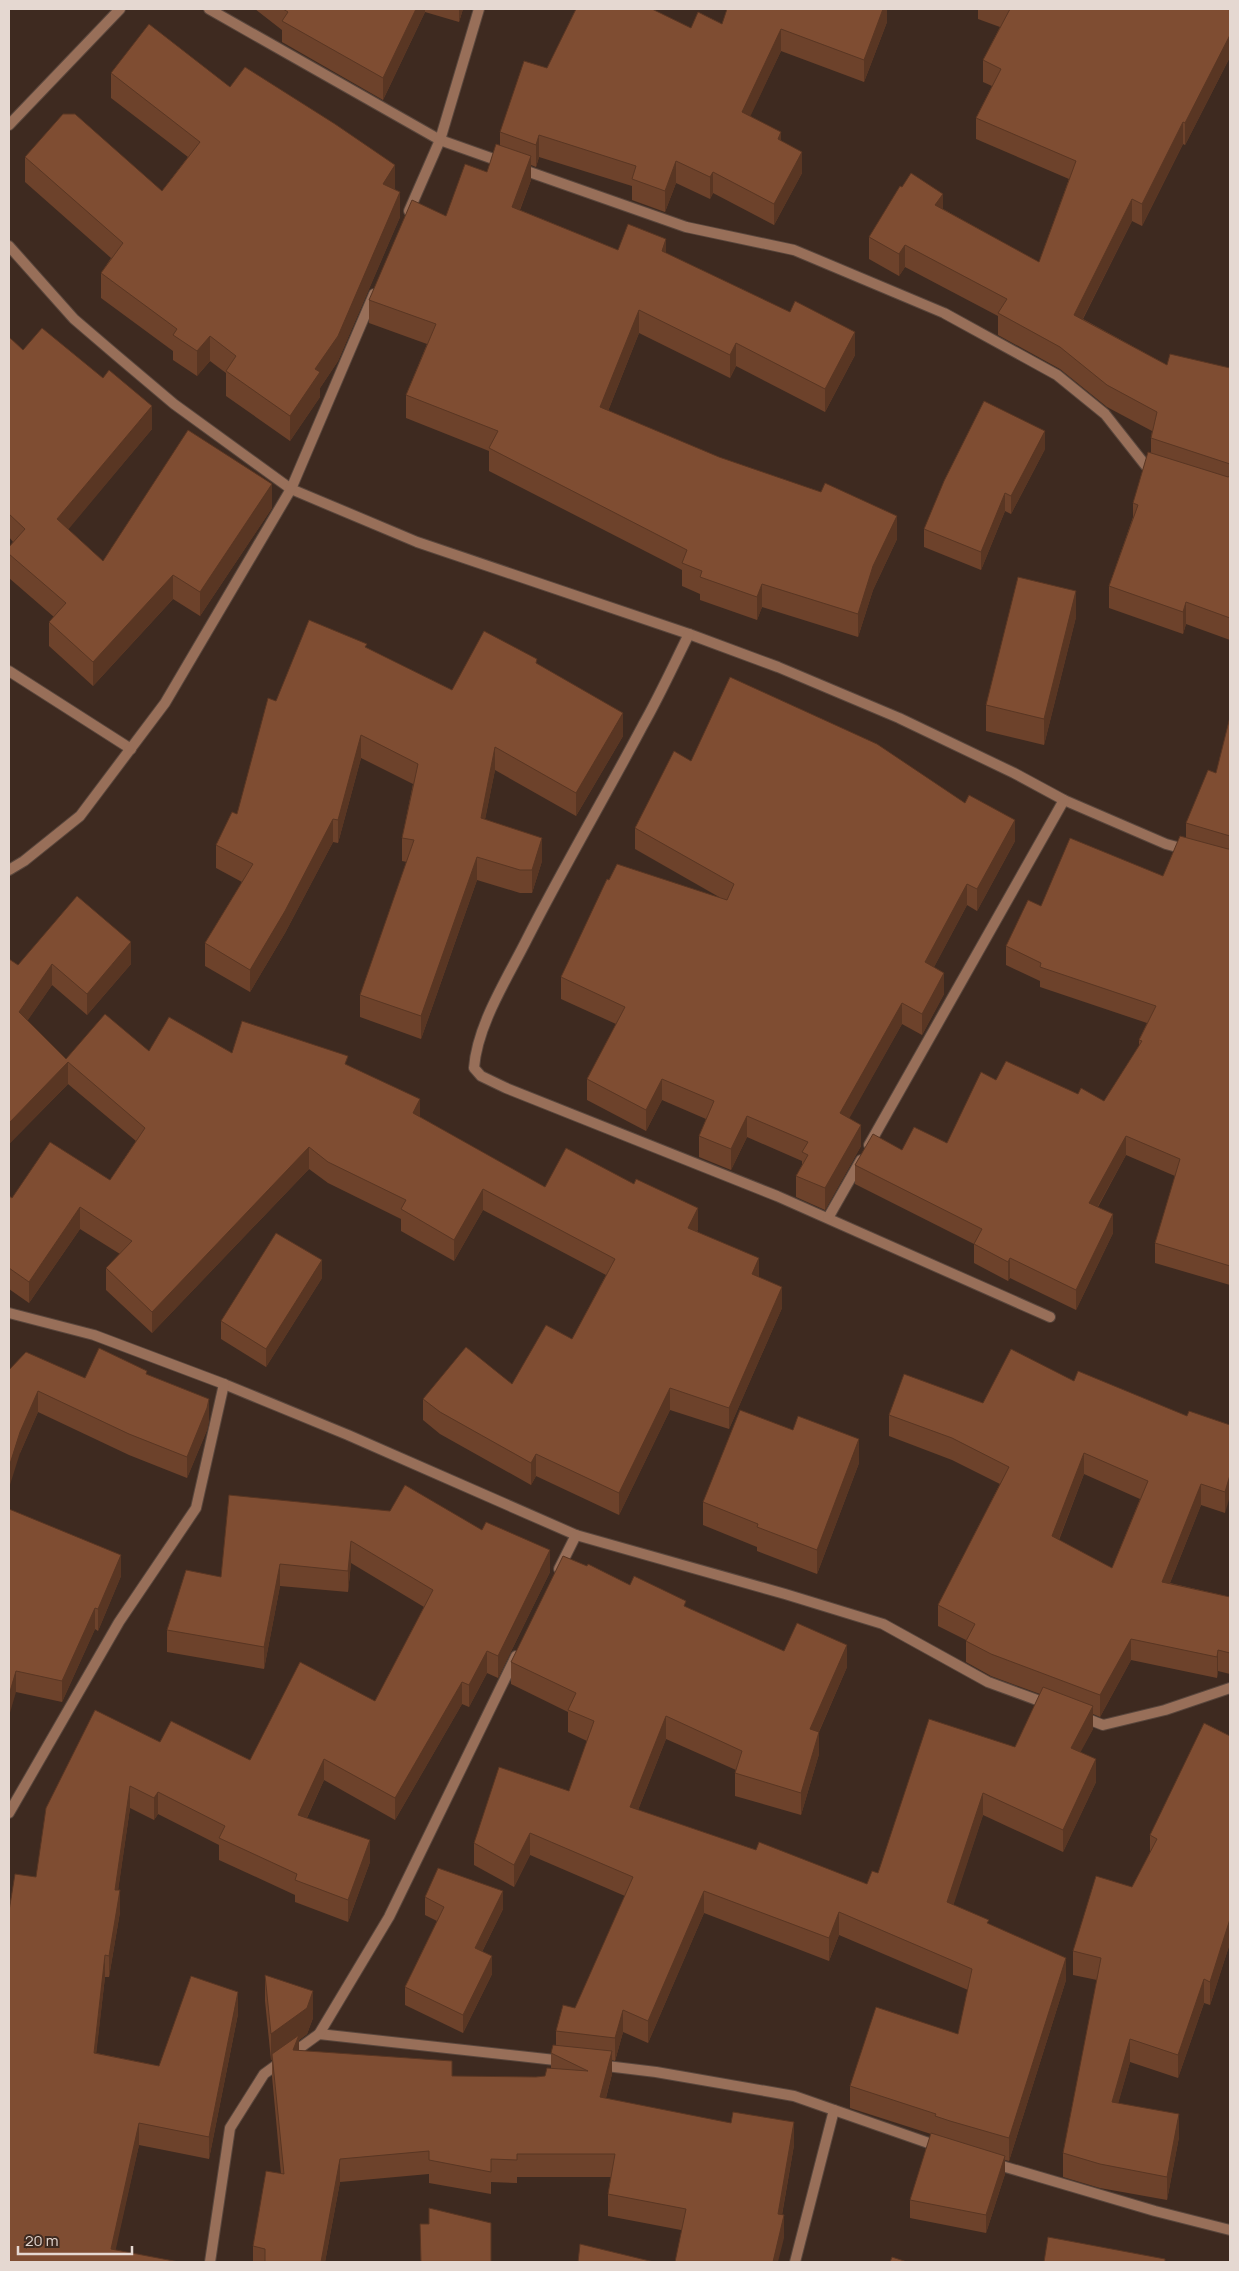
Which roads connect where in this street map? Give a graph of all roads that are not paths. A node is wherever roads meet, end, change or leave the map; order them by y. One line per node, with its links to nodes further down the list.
1 (120, 9): 4 (street)
2 (209, 9): 5 (street)
3 (478, 9): 5 (street)
4 (9, 125)
5 (440, 140): 6 (street); 9 (street)
6 (406, 220)
7 (9, 246): 10 (street)
8 (379, 283): 10 (street)
9 (1164, 472)
10 (291, 489): 11 (street); 13 (street)
11 (689, 634): 14 (street); 17 (street)
12 (9, 671): 13 (street)
13 (131, 749): 16 (street)
14 (1064, 800): 15 (street); 17 (street)
15 (1201, 854)
16 (9, 870)
17 (828, 1218): 19 (street)
18 (9, 1313): 20 (street)
19 (1050, 1316)
20 (224, 1384): 21 (street); 25 (street)
21 (576, 1535): 22 (street); 24 (street)
22 (554, 1580)
23 (519, 1651): 26 (street)
24 (1230, 1688)
25 (9, 1813)
26 (319, 2034): 27 (street); 31 (street)
27 (834, 2110): 28 (street); 32 (street)
28 (948, 2150)
29 (986, 2161): 30 (street)
30 (1230, 2230)
31 (210, 2262)
32 (795, 2262)

